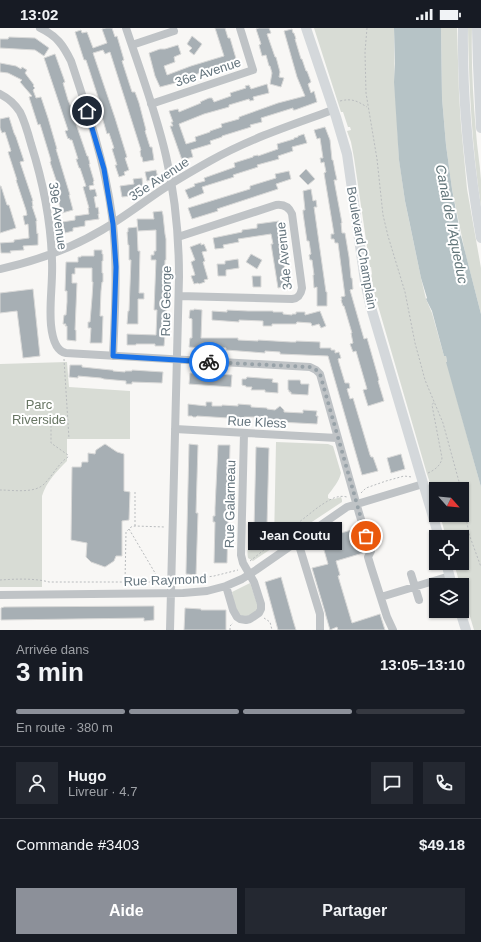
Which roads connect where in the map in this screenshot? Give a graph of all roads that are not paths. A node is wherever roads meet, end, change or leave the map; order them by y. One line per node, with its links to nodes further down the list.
1 (40, 28): 14 (street)
2 (126, 28): 8 (street, Rue George)
3 (240, 28): 10 (street, 36e Avenue)
4 (306, 28): 11 (main road, Boulevard Champlain)
5 (463, 28): 16 (main road)
6 (477, 28): 12 (main road)
7 (174, 31): 8 (street)
8 (132, 45): 10 (street, Rue George)
9 (0, 94): 17 (street, 39e Avenue)
10 (151, 104): 13 (street, Rue George)
11 (335, 105): 13 (street, 35e Avenue); 25 (main road, Boulevard Champlain)
12 (481, 128)
13 (171, 184): 14 (street, 35e Avenue); 15 (street, Rue George)
14 (113, 224): 17 (street, 35e Avenue); 20 (street)
15 (178, 237): 19 (street, Rue George); 19 (street, 34e Avenue)
16 (481, 238)
17 (52, 254): 18 (street, 35e Avenue); 20 (street, 39e Avenue)
18 (0, 269)
19 (179, 296): 21 (street, Rue George)
20 (113, 356): 21 (street)
21 (177, 360): 22 (street, Rue George); 24 (street)
22 (175, 429): 23 (street, Rue Kless); 34 (street, Rue George)
23 (244, 433): 24 (street, Rue Kless); 29 (street, Rue Galarneau)
24 (338, 438): 26 (street)
25 (423, 484): 26 (street, Rue Raymond); 27 (main road, Boulevard Champlain)
26 (356, 504): 28 (street, Rue Raymond); 36 (street)
27 (436, 530)
28 (298, 542): 29 (street, Rue Raymond); 40 (street)
29 (249, 574): 32 (street, Rue Raymond); 32 (street, Rue Galarneau)
30 (411, 574): 33 (street)
31 (429, 584): 33 (street)
32 (226, 586): 34 (street, Rue Raymond)
33 (415, 586): 36 (street); 37 (street)
34 (171, 593): 35 (street, Rue Raymond); 39 (street, Rue George)
35 (0, 595)
36 (381, 598): 41 (street)
37 (419, 600)
38 (462, 618): 42 (main road)
39 (170, 630)
40 (320, 630)
41 (393, 630)
42 (466, 630)

